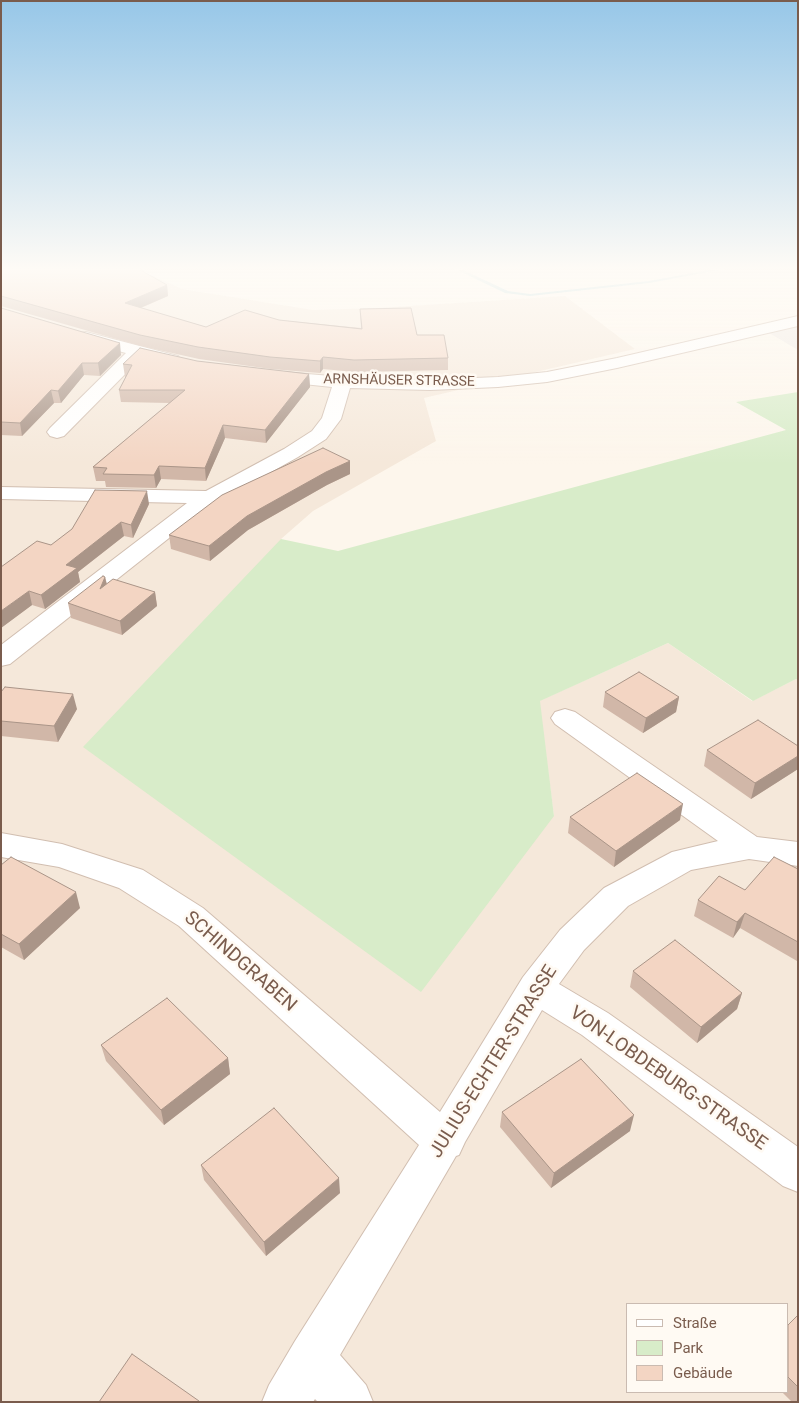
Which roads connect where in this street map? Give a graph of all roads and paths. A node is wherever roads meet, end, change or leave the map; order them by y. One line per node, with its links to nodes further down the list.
1 (74, 333): 3 (street)
2 (745, 333): 6 (street, ARNSHÄUSER STRASSE)
3 (137, 352): 4 (street); 7 (street)
4 (191, 364)
5 (253, 373): 6 (street, ARNSHÄUSER STRASSE)
6 (343, 382): 9 (street)
7 (57, 432)
8 (1, 493): 9 (street)
9 (210, 497): 10 (street)
10 (1, 658)
11 (565, 718): 13 (street)
12 (1, 845): 16 (street, SCHINDGRABEN)
13 (749, 847): 14 (street, JULIUS-ECHTER-STRASSE); 15 (street, JULIUS-ECHTER-STRASSE)
14 (798, 854)
15 (536, 988): 16 (street, JULIUS-ECHTER-STRASSE); 17 (street, VON-LOBDEBURG-STRASSE)
16 (445, 1142): 18 (street, JULIUS-ECHTER-STRASSE)
17 (798, 1172)
18 (312, 1358): 19 (street, JULIUS-ECHTER-STRASSE); 20 (street)
19 (286, 1402)
20 (349, 1402)

